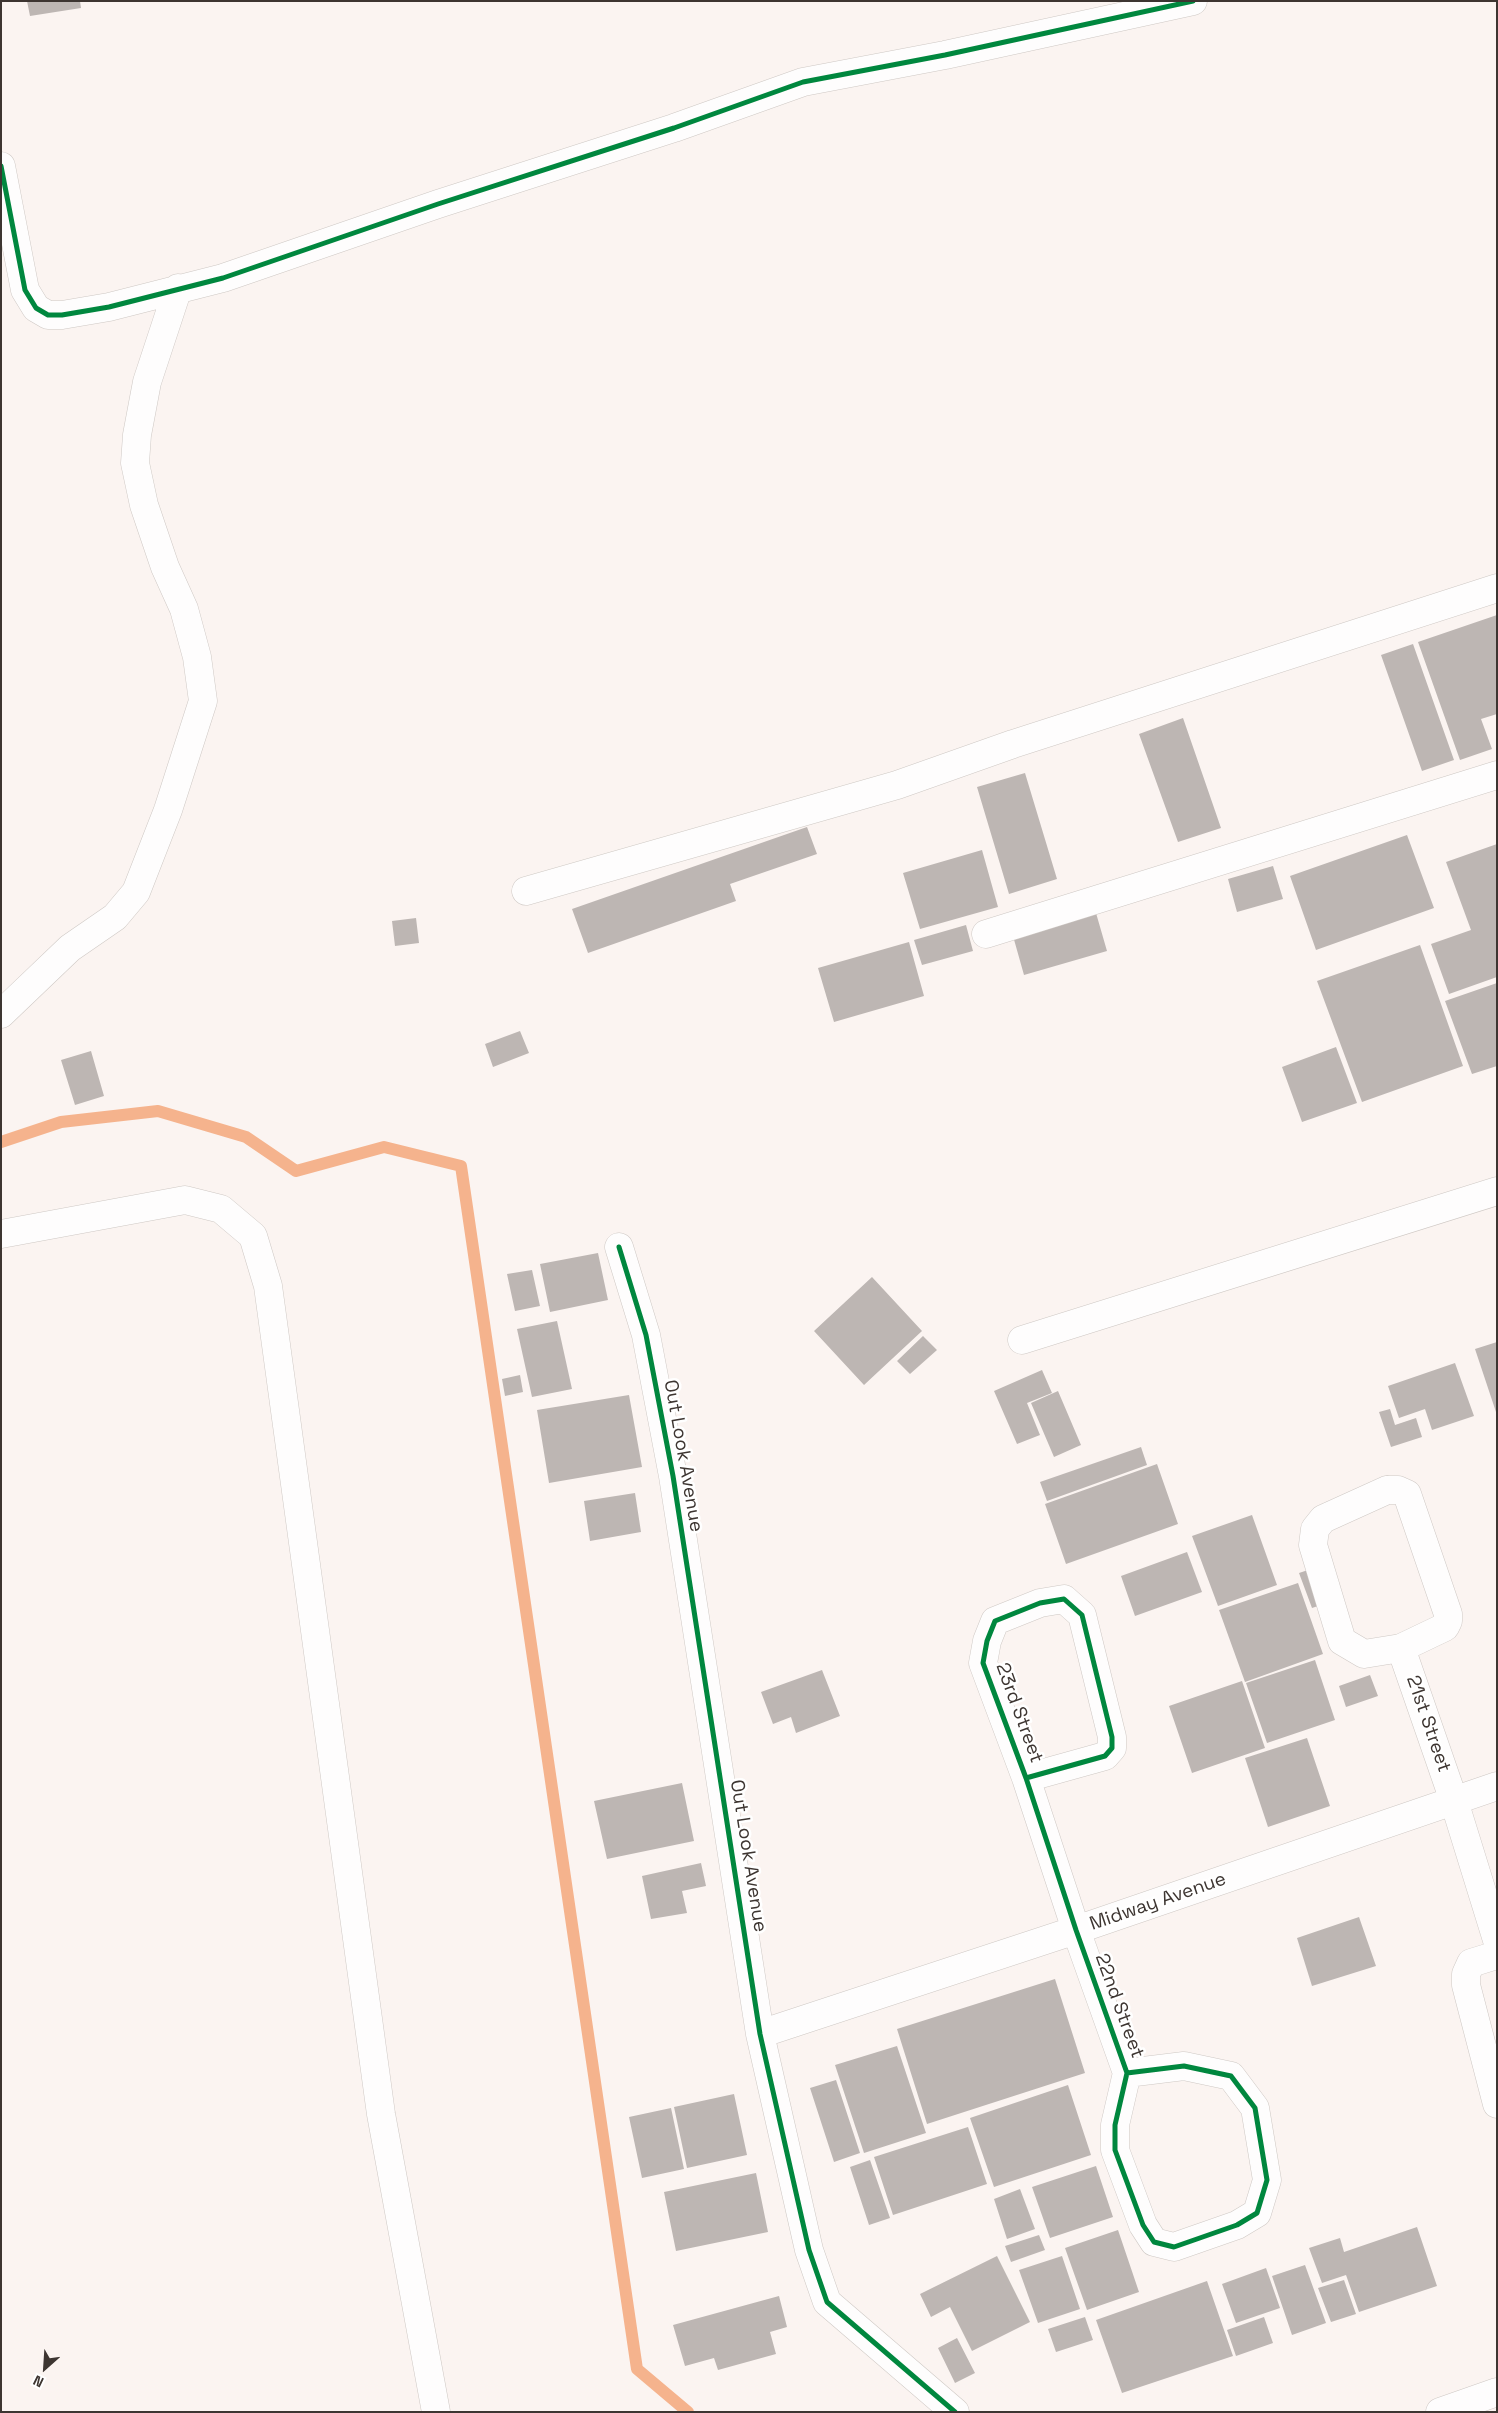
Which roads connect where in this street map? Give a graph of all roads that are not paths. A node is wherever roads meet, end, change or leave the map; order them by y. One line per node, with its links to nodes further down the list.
1 (1193, 1): 3 (street)
2 (1, 166): 3 (street)
3 (178, 288): 8 (street)
4 (1497, 588): 6 (street)
5 (1497, 775): 7 (street)
6 (526, 891)
7 (986, 934)
8 (1, 1014)
9 (1497, 1191): 12 (street)
10 (1, 1234): 24 (street)
11 (619, 1247): 20 (street, Out Look Avenue)
12 (1022, 1340)
13 (1401, 1648): 13 (street); 16 (street, 21st Street)
14 (1026, 1778): 14 (street, 23rd Street); 17 (street, 23rd Street)
15 (1497, 1786): 16 (street, Midway Avenue)
16 (1454, 1801): 17 (street, Midway Avenue); 18 (street, 21st Street)
17 (1076, 1930): 20 (street, Midway Avenue); 21 (street, 22nd Street)
18 (1497, 1940)
19 (1497, 1955): 22 (street)
20 (760, 2034): 25 (street, Out Look Avenue)
21 (1127, 2073): 21 (street, 22nd Street)
22 (1497, 2104)
23 (1497, 2392): 26 (street)
24 (436, 2412)
25 (955, 2412)
26 (1440, 2412)

